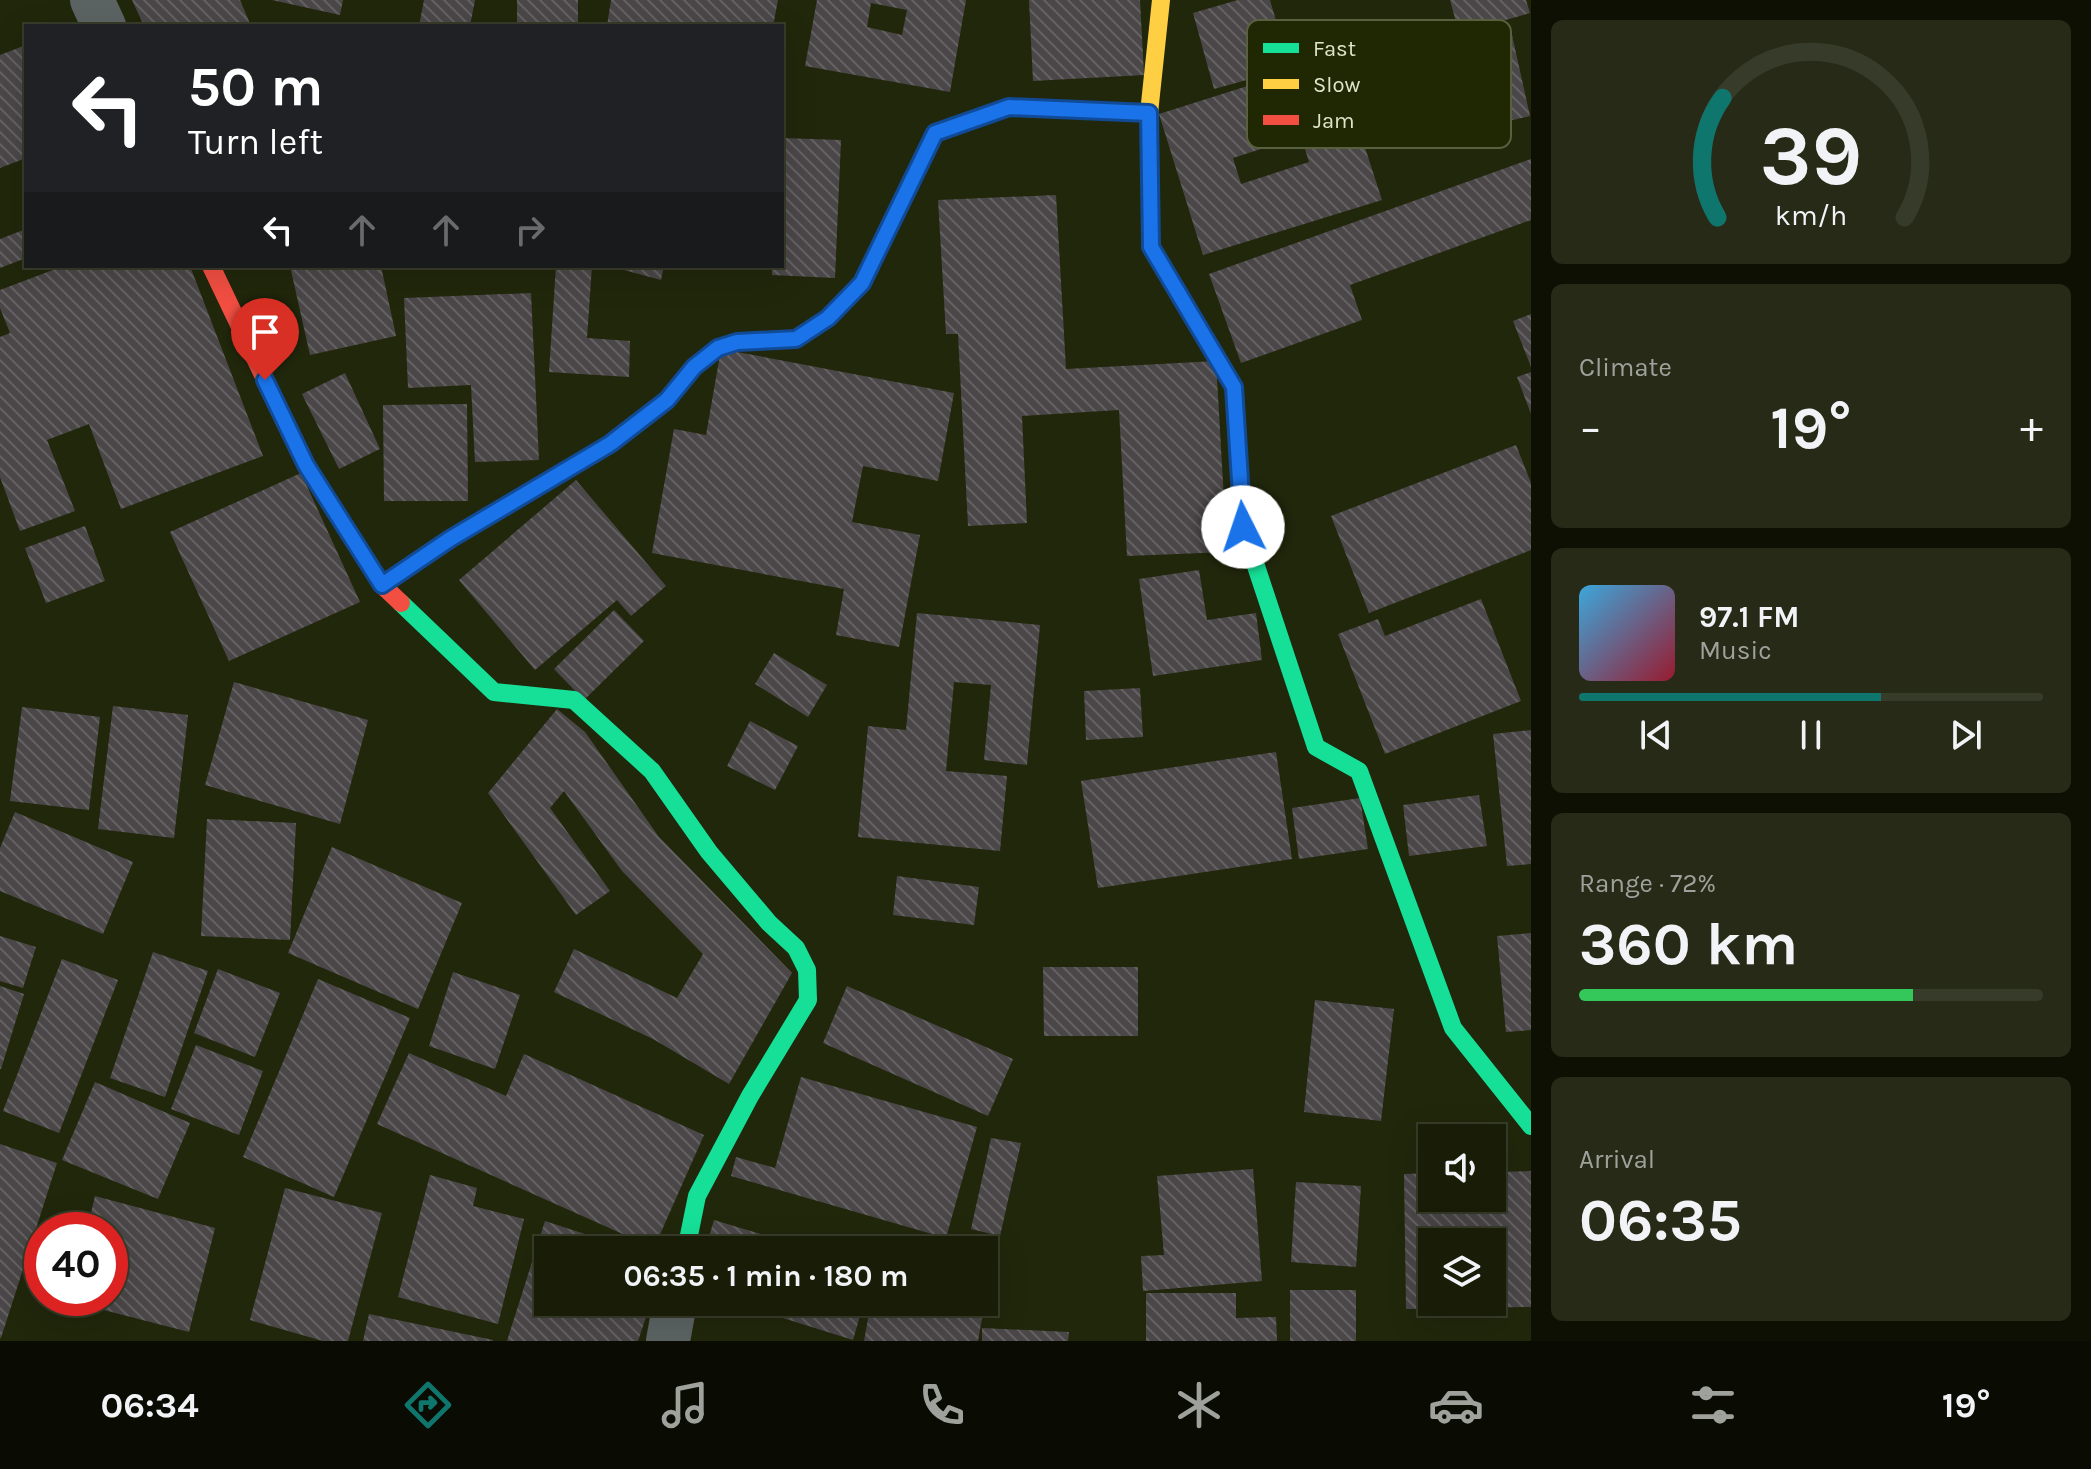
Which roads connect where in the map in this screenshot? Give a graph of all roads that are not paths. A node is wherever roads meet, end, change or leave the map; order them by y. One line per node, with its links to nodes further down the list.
1 (92, 0): 3 (street)
2 (1161, 0): 4 (street)
3 (103, 24)
4 (1149, 113): 6 (street); 7 (street)
5 (212, 268): 6 (street)
6 (382, 585): 8 (street)
7 (1531, 1126)
8 (689, 1236)
9 (672, 1316): 10 (street)
10 (668, 1341)

